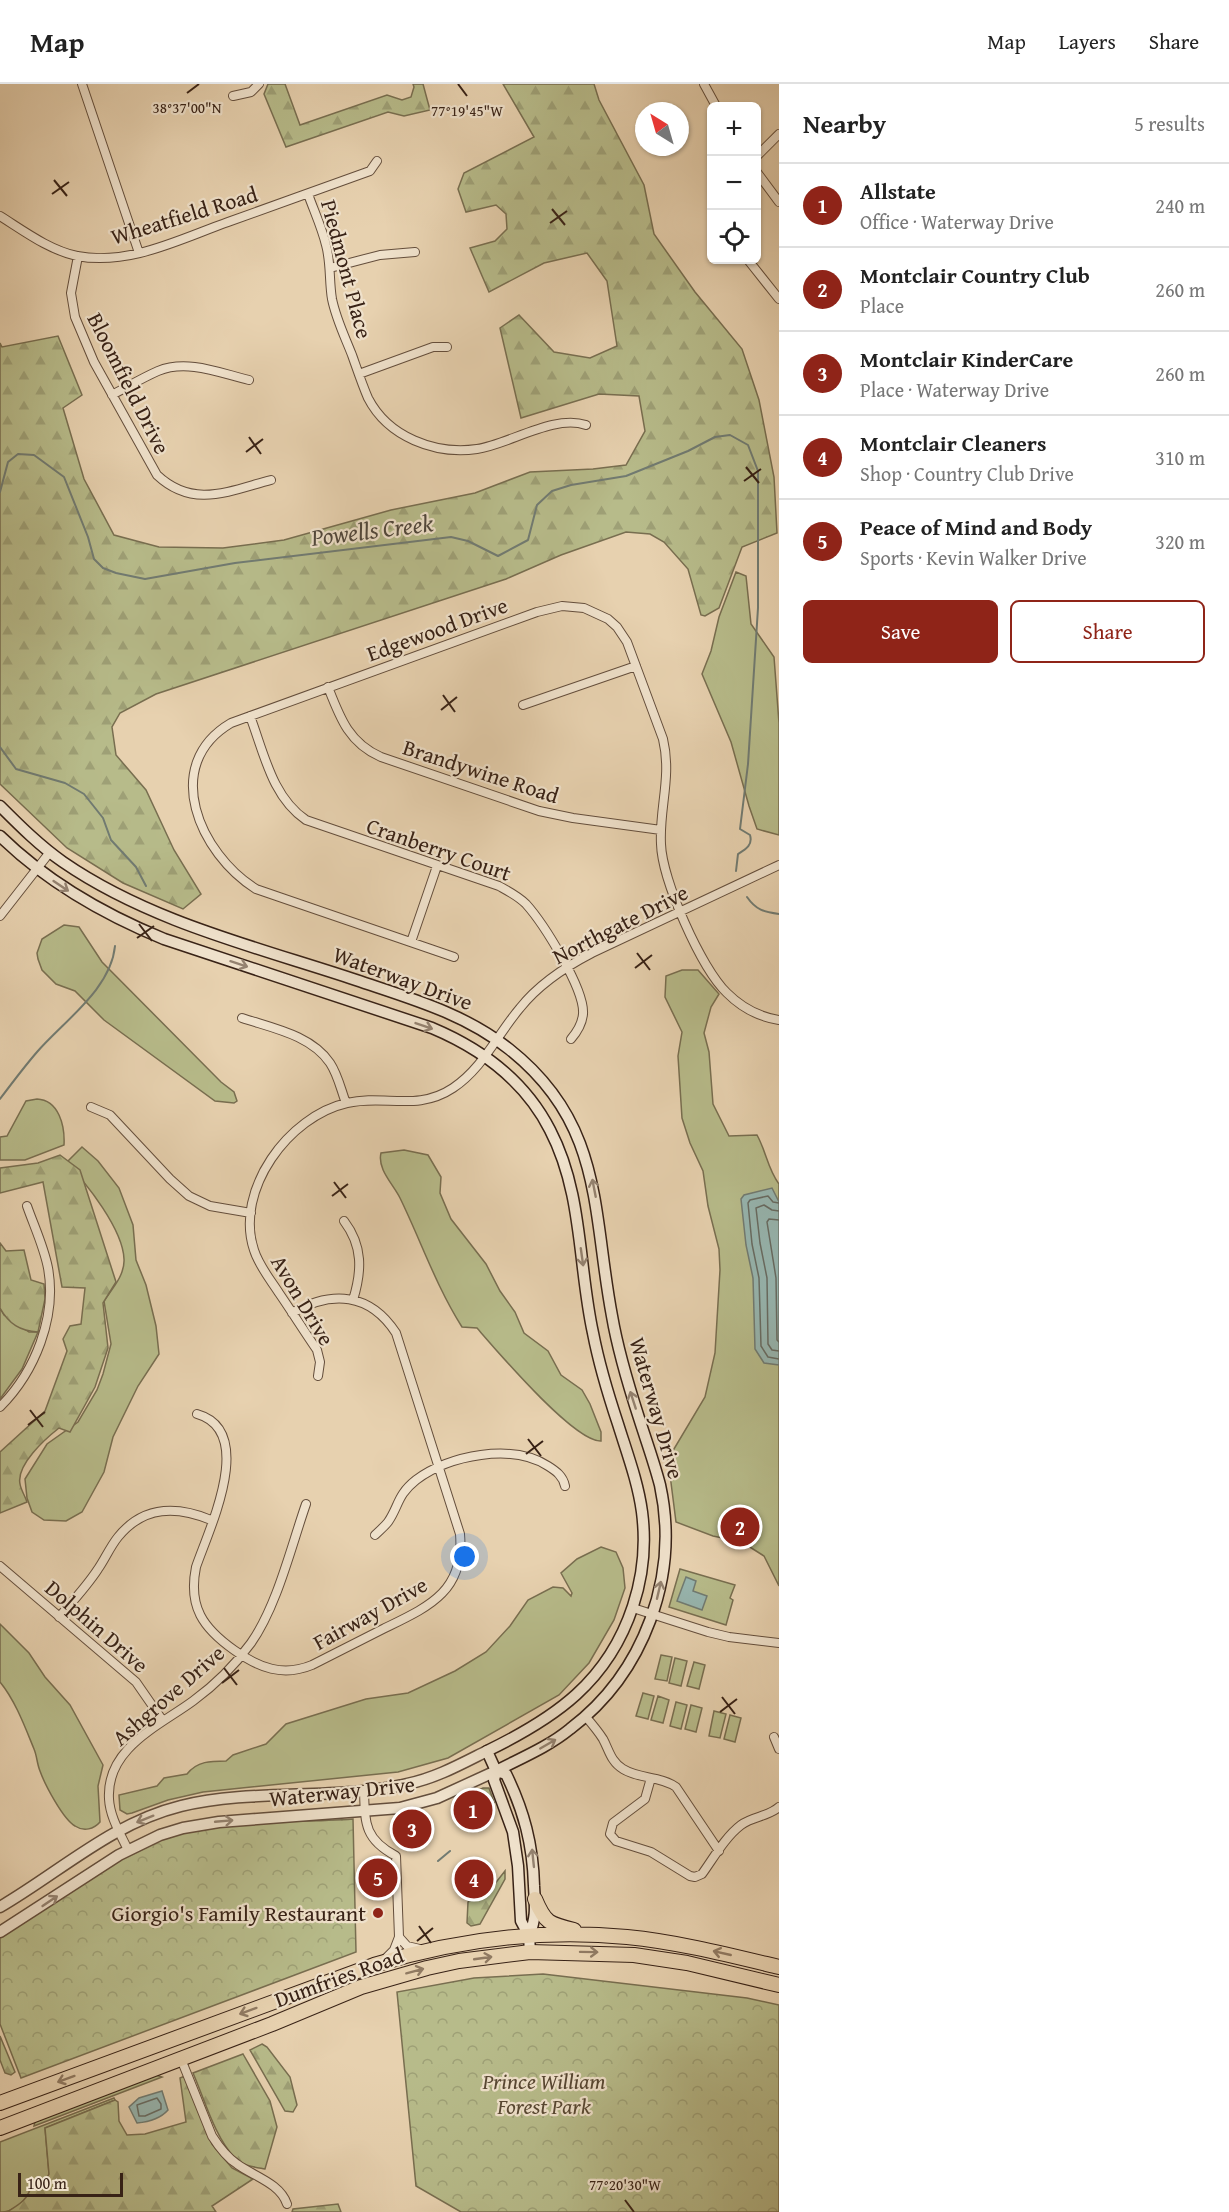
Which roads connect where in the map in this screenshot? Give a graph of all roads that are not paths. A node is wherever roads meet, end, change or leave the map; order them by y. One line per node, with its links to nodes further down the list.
1 (82, 84): 14 (street)
2 (259, 84): 4 (street)
3 (704, 84): 5 (street)
4 (233, 96)
5 (714, 102)
6 (779, 134): 7 (street)
7 (757, 156)
8 (377, 161): 10 (street, Wheatfield Road)
9 (761, 178): 11 (street)
10 (308, 194): 14 (street, Wheatfield Road); 17 (street, Piedmont Place)
11 (779, 202)
12 (0, 216): 15 (street, Wheatfield Road)
13 (415, 252): 17 (street)
14 (139, 253): 15 (street, Wheatfield Road)
15 (78, 256): 22 (street, Bloomfield Drive)
16 (750, 264): 18 (street)
17 (330, 268): 20 (street, Piedmont Place)
18 (779, 299)
19 (447, 347): 20 (street)
20 (359, 374): 23 (street, Piedmont Place)
21 (249, 380): 22 (street)
22 (112, 395): 24 (street, Bloomfield Drive)
23 (586, 426)
24 (271, 480)
25 (636, 666): 26 (street, Edgewood Drive); 27 (street); 30 (street, Edgewood Drive)
26 (328, 687): 28 (street, Edgewood Drive); 30 (street, Brandywine Road)
27 (523, 705)
28 (250, 716): 33 (street, Cranberry Court); 38 (street, Edgewood Drive)
29 (0, 806): 32 (main road, Waterway Drive)
30 (661, 830): 37 (street, Edgewood Drive)
31 (0, 836): 35 (main road, Waterway Drive)
32 (50, 852): 35 (street); 44 (main road, Waterway Drive)
33 (436, 866): 38 (street); 40 (street, Cranberry Court)
34 (779, 866): 37 (street, Northgate Drive)
35 (37, 869): 36 (street); 45 (main road, Waterway Drive, one-way to 45)
36 (2, 911)
37 (681, 912): 40 (street, Northgate Drive); 42 (street, Edgewood Drive)
38 (411, 942): 39 (street, Edgewood Drive)
39 (454, 957)
40 (567, 968): 43 (street, Cranberry Court); 44 (street, Northgate Drive)
41 (242, 1018): 46 (street)
42 (779, 1020)
43 (571, 1039)
44 (497, 1040): 45 (street, Avon Drive); 51 (main road, Waterway Drive, one-way to 44)
45 (485, 1056): 46 (street, Avon Drive); 52 (main road, Waterway Drive)
46 (346, 1103): 49 (street, Avon Drive)
47 (91, 1107): 49 (street)
48 (27, 1206): 56 (street)
49 (251, 1213): 54 (street, Avon Drive)
50 (344, 1221): 53 (street)
51 (599, 1224): 52 (main road); 65 (main road, Waterway Drive, one-way to 51)
52 (578, 1227): 64 (main road, Waterway Drive, one-way to 64)
53 (353, 1300): 54 (street, Fairway Drive); 58 (street, Fairway Drive)
54 (292, 1313): 55 (street, Avon Drive)
55 (318, 1376)
56 (0, 1407)
57 (197, 1414): 61 (street, Fairway Drive)
58 (440, 1468): 59 (street); 62 (street); 68 (street, Fairway Drive)
59 (565, 1486)
60 (306, 1504): 68 (street, Ashgrove Drive)
61 (212, 1520): 66 (street); 68 (street, Fairway Drive)
62 (375, 1535)
63 (0, 1566): 66 (street, Dolphin Drive)
64 (633, 1608): 65 (street); 73 (main road, Waterway Drive)
65 (653, 1614): 67 (street); 69 (main road, Waterway Drive)
66 (59, 1617): 70 (street, Dolphin Drive)
67 (779, 1642)
68 (241, 1655): 70 (street, Ashgrove Drive)
69 (586, 1717): 74 (main road, Waterway Drive, one-way to 69); 75 (street)
70 (164, 1721): 79 (street, Ashgrove Drive)
71 (774, 1737): 72 (street)
72 (779, 1749)
73 (487, 1751): 74 (main road); 76 (main road, Waterway Drive)
74 (496, 1771): 78 (main road, Waterway Drive); 82 (main road, one-way to 74); 86 (main road)
75 (651, 1778): 81 (street); 81 (street)
76 (364, 1790): 78 (street); 79 (main road, Waterway Drive, one-way to 79)
77 (779, 1807): 81 (street)
78 (365, 1812): 80 (main road, Waterway Drive, one-way to 78); 87 (street)
79 (119, 1830): 80 (street, Ashgrove Drive); 83 (main road, Waterway Drive)
80 (128, 1850): 84 (main road, Waterway Drive, one-way to 80)
81 (719, 1851)
82 (535, 1899): 85 (highway); 86 (main road)
83 (0, 1907)
84 (0, 1932)
85 (594, 1935): 86 (highway, Dumfries Road); 91 (highway, Dumfries Road, one-way to 85)
86 (529, 1936): 88 (highway, Dumfries Road); 89 (main road)
87 (399, 1937): 88 (street); 90 (street)
88 (430, 1949): 90 (highway, Dumfries Road)
89 (530, 1952): 92 (highway, Dumfries Road, one-way to 92); 93 (highway, Dumfries Road, one-way to 89)
90 (382, 1963): 94 (highway, Dumfries Road, one-way to 94)
91 (779, 1967)
92 (779, 1985)
93 (181, 2059): 95 (highway, Dumfries Road); 96 (street)
94 (0, 2103)
95 (0, 2128)
96 (287, 2204)

